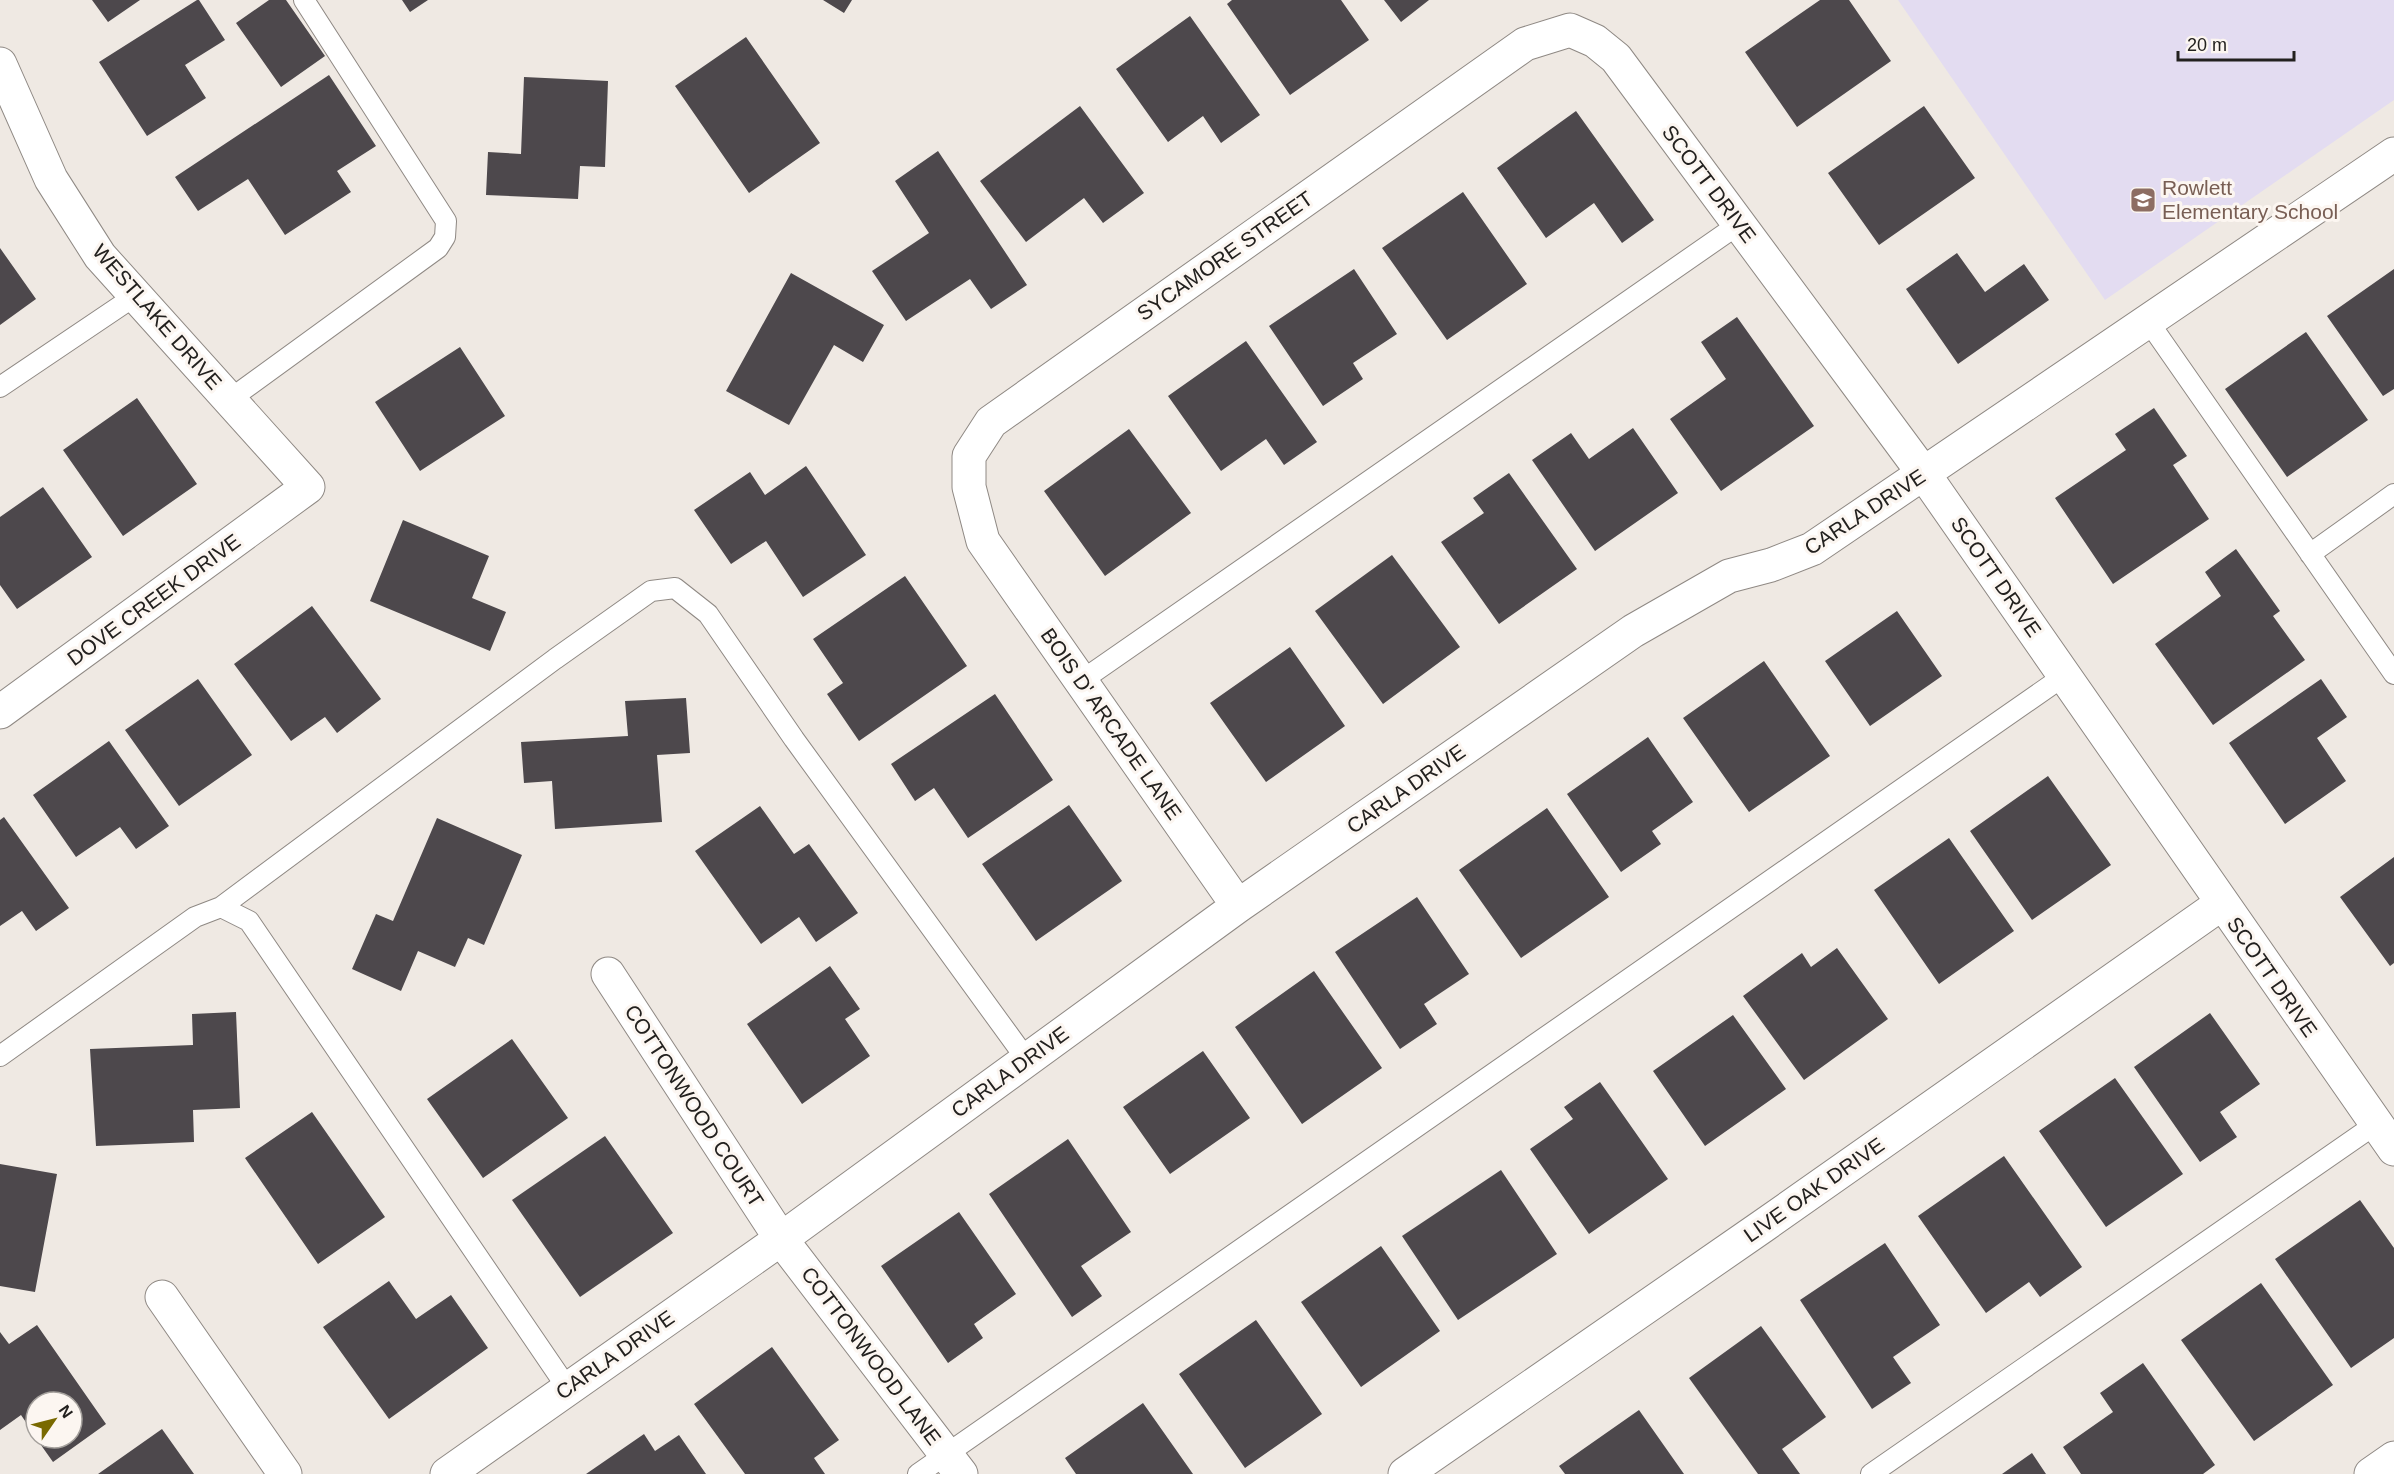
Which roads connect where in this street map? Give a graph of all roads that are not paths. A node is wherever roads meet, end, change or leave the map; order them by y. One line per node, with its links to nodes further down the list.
1 (304, 0): 9 (lane)
2 (1570, 30): 5 (street, SCOTT DRIVE); 13 (street, SYCAMORE STREET)
3 (0, 64): 6 (street, WESTLAKE DRIVE)
4 (2394, 154): 7 (street, CARLA DRIVE)
5 (1739, 224): 10 (street, SCOTT DRIVE); 17 (lane)
6 (135, 296): 8 (lane); 9 (street, WESTLAKE DRIVE)
7 (2148, 321): 10 (street, CARLA DRIVE); 14 (lane)
8 (0, 387)
9 (229, 400): 11 (street, WESTLAKE DRIVE)
10 (1924, 474): 16 (street, SCOTT DRIVE); 21 (street, CARLA DRIVE)
11 (308, 488): 18 (street, DOVE CREEK DRIVE)
12 (2394, 494): 14 (lane)
13 (983, 541): 17 (street, BOIS D' ARCADE LANE)
14 (2310, 554): 15 (lane)
15 (2394, 674)
16 (2064, 676): 19 (street, SCOTT DRIVE); 30 (lane)
17 (1081, 681): 21 (street, BOIS D' ARCADE LANE)
18 (0, 712)
19 (2221, 904): 25 (street, SCOTT DRIVE); 34 (street, LIVE OAK DRIVE)
20 (221, 906): 23 (lane); 24 (lane); 28 (lane)
21 (1238, 906): 24 (street, CARLA DRIVE)
22 (608, 974): 26 (street, COTTONWOOD COURT)
23 (0, 1056)
24 (1027, 1060): 26 (street, CARLA DRIVE)
25 (2385, 1136): 35 (lane)
26 (781, 1239): 28 (street, CARLA DRIVE); 30 (street, COTTONWOOD LANE)
27 (162, 1298): 31 (street)
28 (568, 1389): 32 (street, CARLA DRIVE)
29 (2394, 1458): 36 (street)
30 (954, 1464): 33 (lane)
31 (285, 1474)
32 (447, 1474)
33 (918, 1474)
34 (1405, 1474)
35 (1871, 1474)
36 (2371, 1474)

